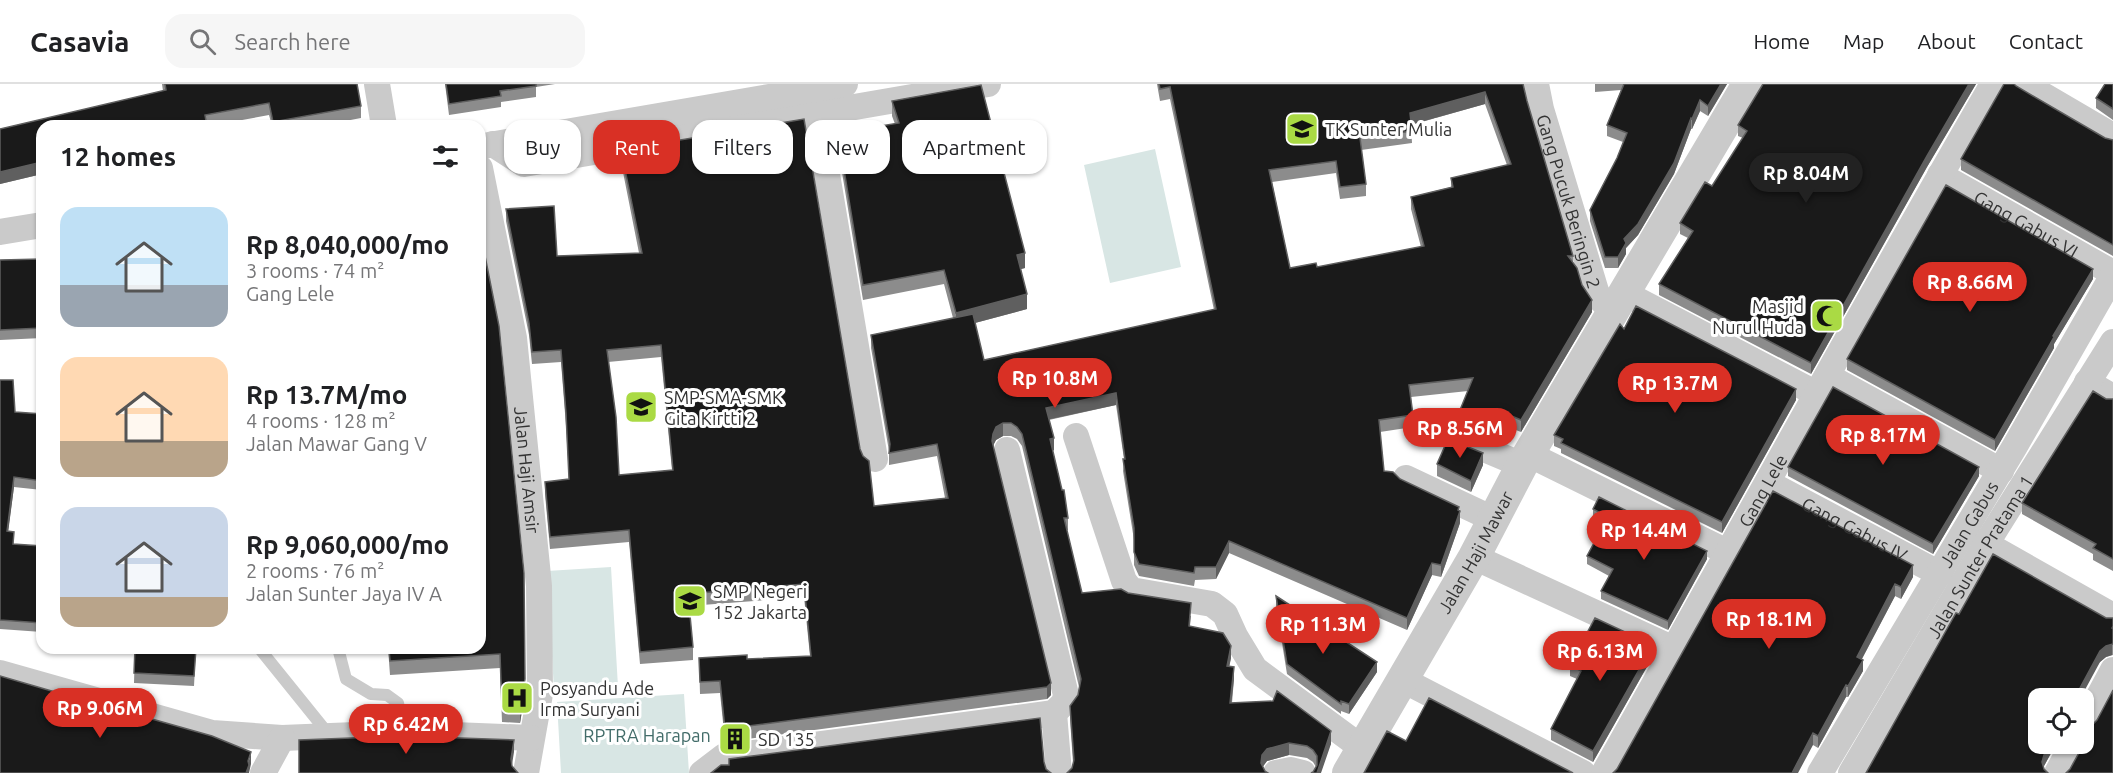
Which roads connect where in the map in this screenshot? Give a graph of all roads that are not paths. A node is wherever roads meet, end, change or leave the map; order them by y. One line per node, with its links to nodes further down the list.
1 (377, 84): 9 (street)
2 (845, 84): 11 (street)
3 (988, 84): 8 (street)
4 (1536, 84): 17 (street, Gang Pucuk Beringin 2)
5 (1748, 84): 17 (street, Jalan Haji Mawar)
6 (1993, 84): 12 (street, Gang Lele)
7 (2024, 84): 10 (street)
8 (817, 115): 11 (street); 25 (street)
9 (383, 120)
10 (2113, 136)
11 (487, 146)
12 (1940, 175): 16 (street, Gang Gabus VI); 20 (street, Gang Lele)
13 (486, 198): 47 (street, Jalan Haji Amsir)
14 (36, 226): 15 (street)
15 (0, 232)
16 (2113, 274): 27 (street, Jalan Gabus)
17 (1619, 302): 20 (street); 26 (street, Jalan Haji Mawar)
18 (2113, 342): 19 (street, Jalan Sunter Pratama 1)
19 (2087, 382): 21 (street); 31 (street, Jalan Sunter Pratama 1)
20 (1822, 385): 27 (street); 29 (street, Gang Lele)
21 (2113, 396)
22 (1431, 427): 26 (street)
23 (1076, 436): 49 (street)
24 (1007, 450): 43 (street)
25 (874, 459)
26 (1525, 460): 30 (street, Jalan Haji Mawar); 32 (street)
27 (2001, 471): 34 (street, Jalan Gabus)
28 (1406, 478): 30 (street)
29 (1768, 483): 32 (street, Gang Lele); 34 (street, Gang Gabus IV)
30 (1493, 519): 33 (street, Jalan Haji Mawar)
31 (1986, 544): 35 (street); 59 (street, Jalan Sunter Pratama 1)
32 (1729, 553): 36 (street, Gang Lele)
33 (1474, 557): 36 (street); 41 (street, Jalan Haji Mawar)
34 (1940, 574): 58 (street, Jalan Gabus)
35 (2113, 616)
36 (1674, 649): 57 (street, Gang Lele)
37 (264, 654): 45 (lane)
38 (340, 654): 44 (lane)
39 (2113, 670): 42 (street)
40 (0, 673): 46 (street)
41 (1403, 680): 49 (street, Jalan Haji Mawar); 56 (street)
42 (2094, 705)
43 (1054, 713): 52 (street); 53 (street)
44 (404, 733): 45 (street); 47 (street)
45 (331, 737): 46 (street)
46 (282, 738): 50 (street)
47 (531, 738): 51 (street, Jalan Haji Amsir)
48 (2067, 754): 60 (street)
49 (1355, 760)
50 (263, 773)
51 (526, 773)
52 (702, 773)
53 (1059, 773)
54 (1276, 773): 55 (street)
55 (1303, 773)
56 (1583, 773)
57 (1604, 773)
58 (1820, 773)
59 (1851, 773)
60 (2057, 773)

